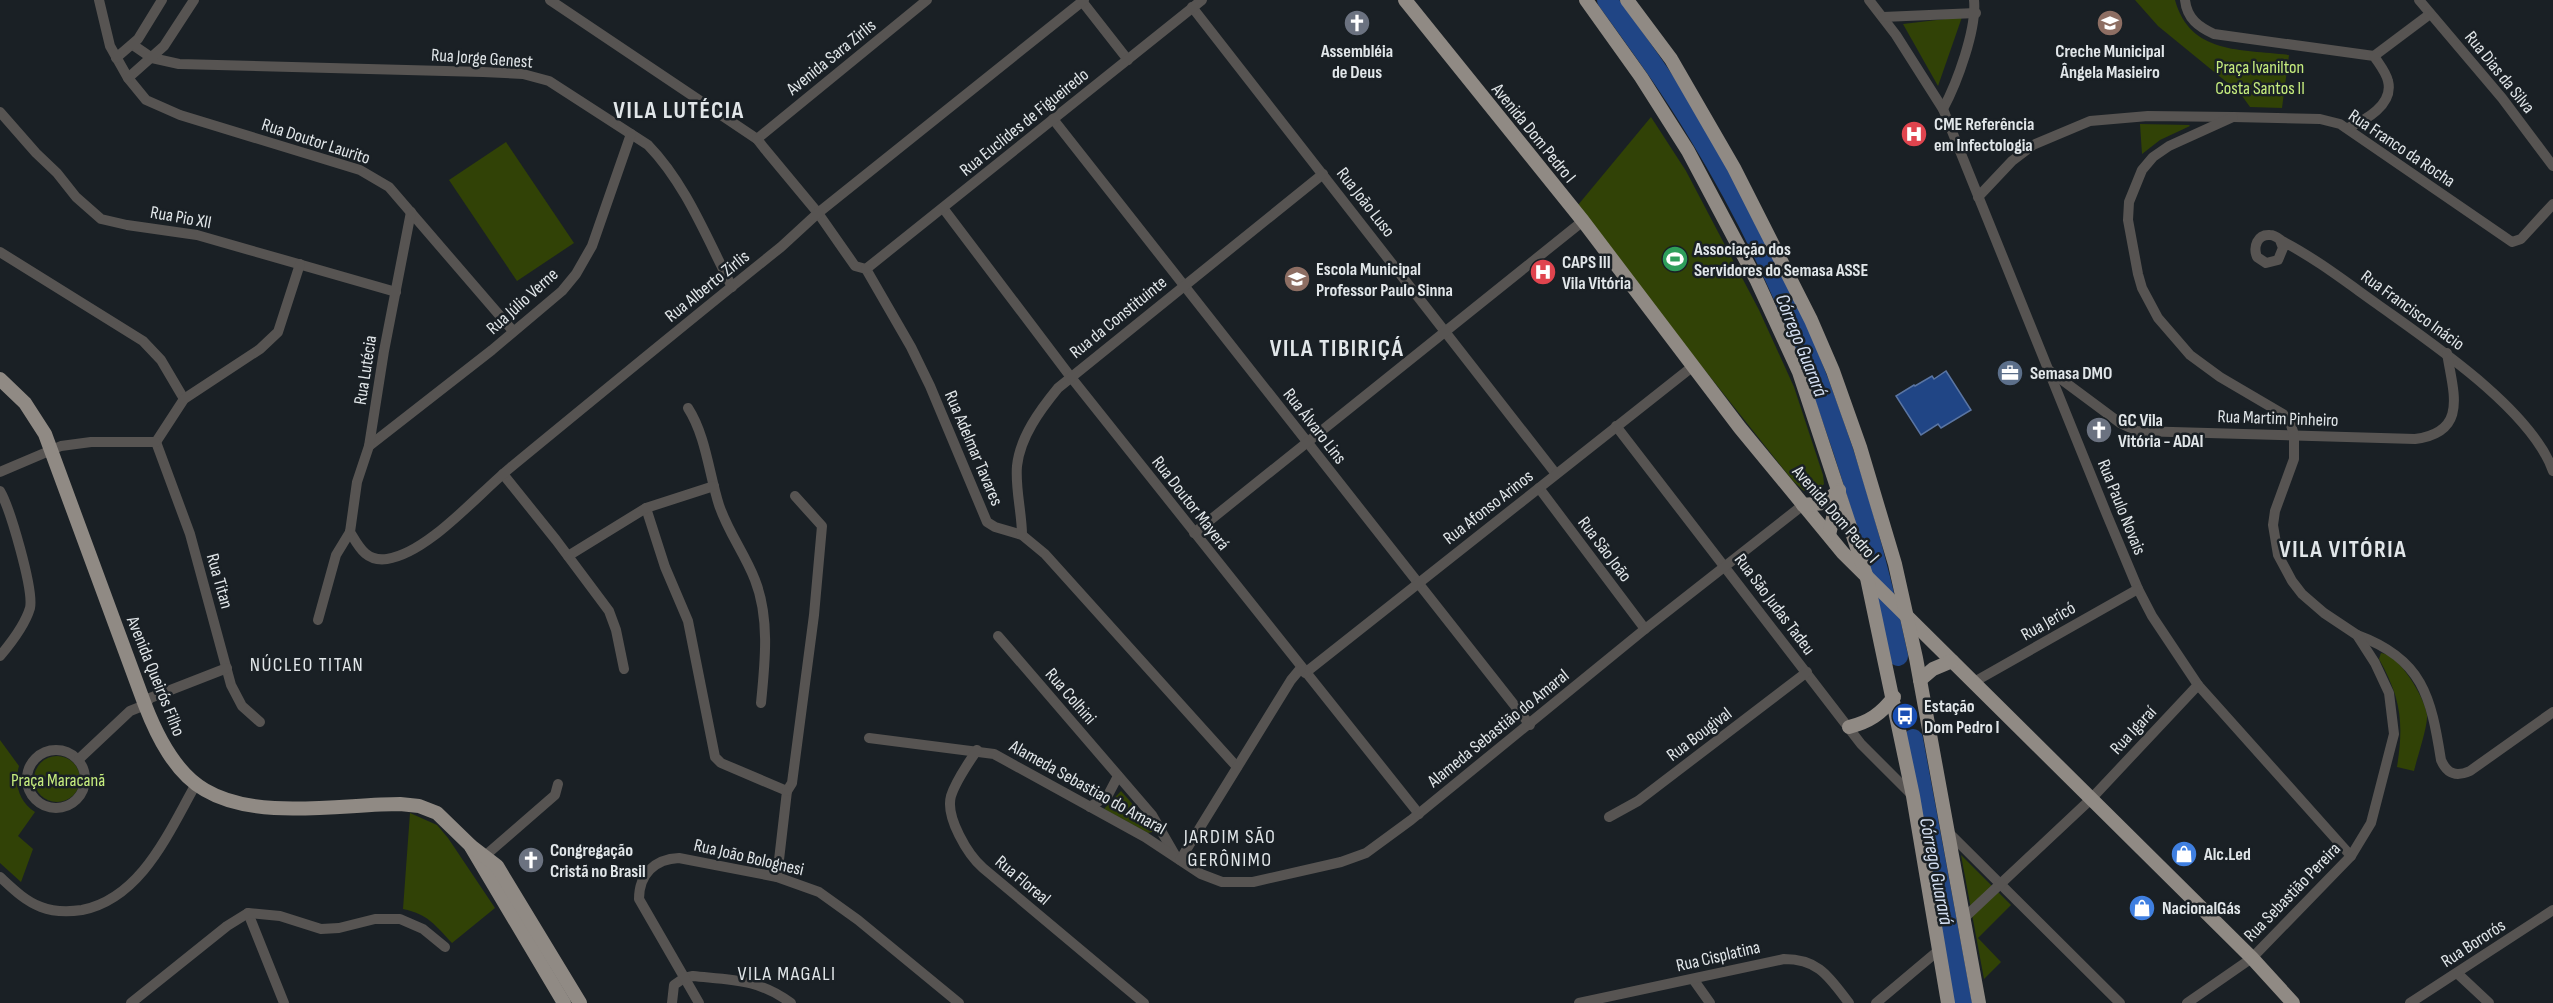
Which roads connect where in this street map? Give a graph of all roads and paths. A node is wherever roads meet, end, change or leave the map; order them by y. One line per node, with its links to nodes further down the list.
1 (99, 0): 21 (street, Rua Doutor Laurito)
2 (162, 0): 19 (street)
3 (194, 0): 22 (street)
4 (550, 0): 31 (street, Rua Adelmar Tavares)
5 (927, 0): 31 (street, Avenida Sara Zirlis)
6 (1082, 0): 23 (street); 38 (street, Rua Alberto Zirlis)
7 (1202, 0): 15 (street, Rua Euclides de Figueiredo)
8 (1405, 0): 39 (main road, Avenida Dom Pedro I)
9 (1586, 0): 70 (main road)
10 (1627, 0): 84 (main road)
11 (1869, 0): 18 (street, Rua Paulo Novais)
12 (1974, 0): 16 (street)
13 (2186, 0): 20 (street)
14 (2419, 0): 17 (street, Rua Dias da Silva)
15 (1192, 8): 23 (street, Rua Euclides de Figueiredo); 33 (street, Rua João Luso)
16 (1976, 13): 18 (street); 25 (street)
17 (2430, 14): 20 (street); 32 (street, Rua Dias da Silva)
18 (1883, 17): 25 (street, Rua Paulo Novais)
19 (133, 45): 21 (street); 22 (street, Rua Jorge Genest)
20 (2374, 56): 29 (street)
21 (116, 58): 24 (street, Rua Doutor Laurito)
22 (152, 58): 24 (street); 30 (street, Rua Jorge Genest)
23 (1128, 60): 28 (street, Rua Euclides de Figueiredo)
24 (128, 78): 37 (street, Rua Doutor Laurito)
25 (1943, 109): 34 (street, Rua Paulo Novais)
26 (0, 112): 42 (street, Rua Pio XII)
27 (2234, 117): 29 (street, Rua Franco da Rocha); 34 (street, Rua Franco da Rocha); 57 (street)
28 (1053, 119): 36 (street, Rua Euclides de Figueiredo); 44 (street, Rua Álvaro Lins)
29 (2348, 128): 35 (street, Rua Franco da Rocha)
30 (632, 134): 45 (street, Rua Jorge Genest); 47 (street, Rua Júlio Verne)
31 (757, 139): 38 (street, Rua Adelmar Tavares)
32 (2553, 166)
33 (1323, 174): 44 (street, Rua da Constituinte); 48 (street, Rua João Luso)
34 (1978, 197): 51 (street, Rua Paulo Novais)
35 (2553, 204)
36 (943, 208): 43 (street, Rua Euclides de Figueiredo); 52 (street, Rua Doutor Mayerá)
37 (411, 212): 46 (street, Rua Lutécia); 47 (street, Rua Doutor Laurito)
38 (818, 213): 43 (street, Rua Adelmar Tavares); 45 (street, Rua Alberto Zirlis)
39 (1583, 221): 48 (street); 50 (main road, Avenida Dom Pedro I)
40 (2280, 240): 40 (street); 49 (street, Rua Francisco Inácio)
41 (0, 252): 54 (street)
42 (300, 264): 46 (street, Rua Pio XII); 54 (street)
43 (866, 269): 77 (street, Rua Adelmar Tavares)
44 (1184, 285): 52 (street, Rua da Constituinte); 59 (street, Rua Álvaro Lins)
45 (732, 287): 66 (street, Rua Alberto Zirlis)
46 (396, 292): 61 (street, Rua Lutécia)
47 (513, 331): 61 (street, Rua Júlio Verne)
48 (1446, 331): 59 (street); 67 (street, Rua João Luso)
49 (2447, 353): 57 (street, Rua Martim Pinheiro); 63 (street, Rua Francisco Inácio)
50 (1692, 367): 56 (street, Rua Afonso Arinos); 73 (main road, Avenida Dom Pedro I)
51 (2048, 370): 57 (street, Rua Martim Pinheiro); 83 (street, Rua Paulo Novais)
52 (1070, 376): 76 (street, Rua Doutor Mayerá); 77 (street, Rua da Constituinte)
53 (0, 379): 62 (main road, Avenida Queirós Filho)
54 (184, 399): 58 (street)
55 (688, 408): 68 (street)
56 (1616, 426): 67 (street, Rua Afonso Arinos); 80 (street, Rua São Judas Tadeu)
57 (2294, 435): 87 (street, Rua Sebastião Pereira)
58 (156, 442): 62 (street); 91 (street, Rua Titan)
59 (1307, 442): 76 (street); 82 (street, Rua Álvaro Lins)
60 (2553, 443): 63 (street)
61 (369, 446): 75 (street, Rua Lutécia)
62 (51, 451): 65 (street); 100 (main road, Avenida Queirós Filho)
63 (2546, 453): 64 (street, Rua Francisco Inácio)
64 (2553, 471)
65 (0, 472)
66 (503, 474): 75 (street, Rua Alberto Zirlis); 79 (street)
67 (1556, 474): 69 (street, Rua Afonso Arinos)
68 (714, 486): 74 (street); 99 (street)
69 (1539, 488): 82 (street, Rua Afonso Arinos); 86 (street, Rua São João)
70 (1839, 490): 73 (main road); 78 (main road); 81 (main road)
71 (0, 491): 89 (street)
72 (795, 496): 112 (street)
73 (1803, 505): 78 (main road, Avenida Dom Pedro I); 80 (street, Alameda Sebastião do Amaral)
74 (645, 508): 79 (street); 112 (street)
75 (350, 532): 85 (street)
76 (1194, 532): 93 (street, Rua Doutor Mayerá)
77 (1022, 535): 108 (street, Rua Adelmar Tavares)
78 (1829, 536): 81 (main road, Avenida Dom Pedro I)
79 (568, 556): 92 (street)
80 (1726, 567): 86 (street, Alameda Sebastião do Amaral); 94 (street, Rua São Judas Tadeu)
81 (1871, 582): 84 (main road, Avenida Dom Pedro I); 98 (main road)
82 (1419, 583): 93 (street, Rua Afonso Arinos); 103 (street, Rua Álvaro Lins)
83 (2138, 589): 96 (street, Rua Jericó); 97 (street, Rua Paulo Novais)
84 (1906, 616): 90 (main road, Avenida Dom Pedro I); 95 (main road)
85 (318, 620)
86 (1645, 629): 103 (street, Alameda Sebastião do Amaral)
87 (2357, 635): 101 (street); 119 (street, Rua Sebastião Pereira)
88 (998, 636): 109 (street, Rua Colhini)
89 (0, 656)
90 (1952, 661): 95 (main road); 96 (main road, Avenida Dom Pedro I)
91 (227, 668): 100 (street); 102 (street, Rua Titan)
92 (624, 669)
93 (1303, 671): 108 (street, Rua Afonso Arinos); 116 (street, Rua Doutor Mayerá)
94 (1806, 672): 104 (street, Rua São Judas Tadeu); 117 (street, Rua Bougival)
95 (1920, 680): 118 (main road)
96 (1974, 682): 114 (main road, Avenida Dom Pedro I)
97 (2198, 685): 114 (street, Rua Igaraí); 119 (street, Rua Paulo Novais)
98 (1894, 697): 104 (main road); 113 (main road)
99 (761, 703)
100 (145, 705): 107 (street); 110 (main road, Avenida Queirós Filho)
101 (2553, 711)
102 (260, 722)
103 (1530, 725): 116 (street, Alameda Sebastião do Amaral)
104 (1849, 727): 113 (street, Rua São Judas Tadeu)
105 (869, 738): 106 (street, Alameda Sebastiao do Amaral)
106 (977, 750): 115 (street, Alameda Sebastiao do Amaral); 143 (street, Rua Floreal)
107 (79, 759): 107 (street)
108 (1237, 767): 121 (street, Rua Afonso Arinos)
109 (1118, 776): 115 (street); 121 (street, Rua Colhini)
110 (196, 784): 120 (main road, Avenida Queirós Filho); 122 (street)
111 (558, 784): 120 (street)
112 (787, 791): 123 (street)
113 (1913, 796): 129 (main road)
114 (2091, 799): 124 (street, Rua Igaraí); 130 (main road, Avenida Dom Pedro I)
115 (1090, 807): 121 (street, Alameda Sebastiao do Amaral)
116 (1419, 814): 121 (street, Alameda Sebastião do Amaral)
117 (1609, 817)
118 (1946, 831): 124 (street); 127 (main road)
119 (2351, 856): 130 (street, Rua Sebastião Pereira)
120 (482, 858): 131 (main road, Avenida Queirós Filho)
121 (1178, 858)
122 (0, 877)
123 (777, 878): 133 (street, Rua João Bolognesi); 142 (street, Rua João Bolognesi)
124 (1999, 883): 127 (street, Rua Igaraí); 150 (street)
125 (249, 913): 128 (street); 135 (street); 136 (street)
126 (2551, 914): 132 (street, Rua Bororós)
127 (1963, 919): 149 (main road)
128 (445, 947)
129 (1939, 950): 147 (street); 148 (main road)
130 (2252, 958): 151 (street, Rua Sebastião Pereira); 152 (main road, Avenida Dom Pedro I)
131 (549, 965): 137 (main road, Avenida Queirós Filho); 138 (main road, Avenida Queirós Filho)
132 (2457, 973): 153 (street, Rua Bororós); 154 (street)
133 (684, 978): 139 (street); 140 (street, Rua João Bolognesi); 141 (street)
134 (1693, 979): 144 (street, Rua Cisplatina); 145 (street); 146 (street, Rua Cisplatina)
135 (131, 1003)
136 (284, 1003)
137 (564, 1003)
138 (580, 1003)
139 (672, 1003)
140 (699, 1003)
141 (791, 1003)
142 (959, 1003)
143 (1144, 1003)
144 (1579, 1003)
145 (1710, 1003)
146 (1849, 1003)
147 (1876, 1003)
148 (1948, 1003)
149 (1978, 1003)
150 (2120, 1003)
151 (2187, 1003)
152 (2293, 1003)
153 (2410, 1003)
154 (2489, 1003)

